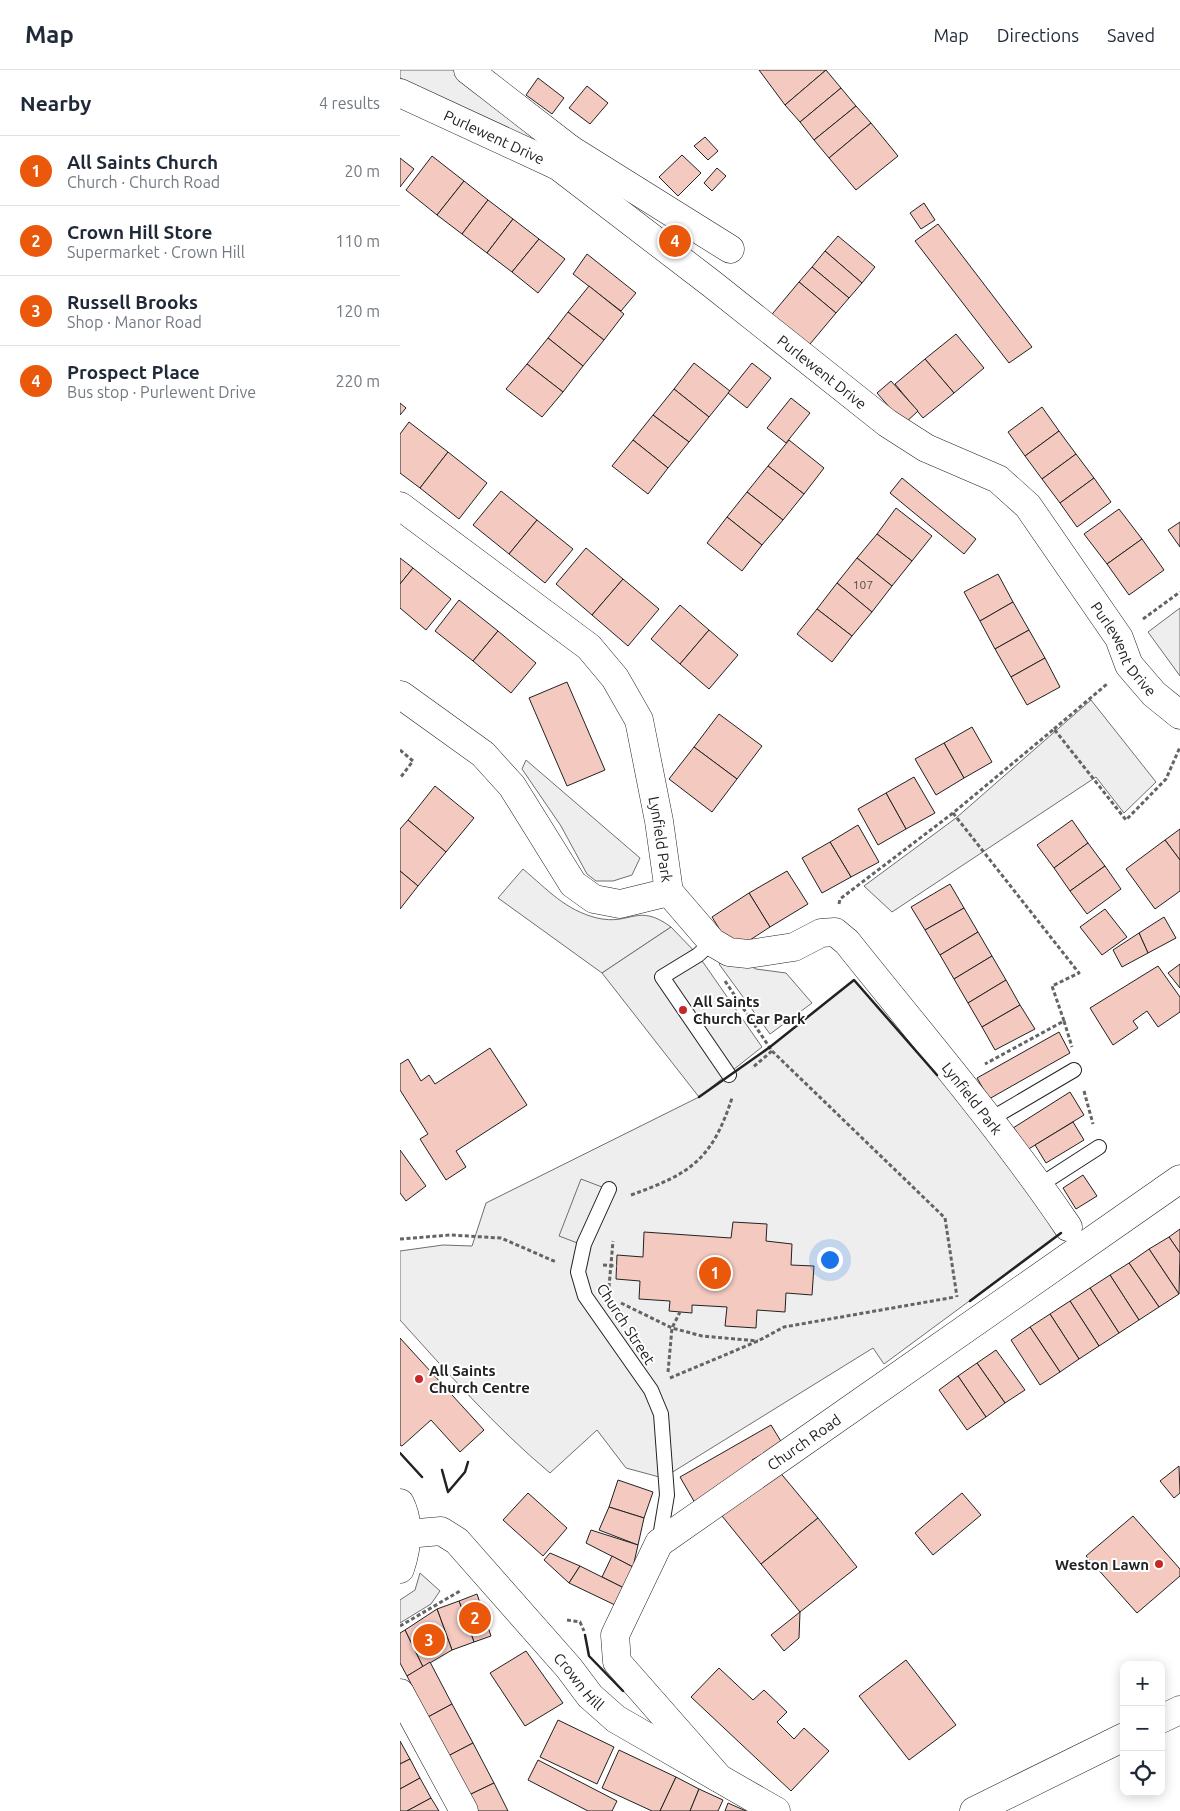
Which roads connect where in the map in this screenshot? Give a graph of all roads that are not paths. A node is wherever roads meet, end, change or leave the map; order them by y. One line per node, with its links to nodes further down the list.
1 (468, 70): 3 (street)
2 (400, 93): 3 (street, Purlewent Drive)
3 (564, 158): 4 (street); 7 (street, Purlewent Drive)
4 (730, 249)
5 (400, 506): 8 (street, Lynfield Park)
6 (400, 696): 8 (street)
7 (1180, 715)
8 (669, 892): 9 (street, Lynfield Park)
9 (708, 946): 11 (lane); 12 (street, Lynfield Park)
10 (1074, 1070): 12 (lane)
11 (729, 1075)
12 (989, 1120): 15 (street, Lynfield Park)
13 (1099, 1147): 15 (lane)
14 (1180, 1179): 20 (street, Church Road)
15 (1040, 1185): 17 (street, Lynfield Park)
16 (609, 1189): 20 (lane, Church Street)
17 (1068, 1227)
18 (400, 1503): 19 (street)
19 (407, 1534): 21 (street); 26 (street, Crown Hill)
20 (659, 1543): 26 (street, Church Road)
21 (400, 1569)
22 (400, 1693): 27 (street)
23 (1180, 1710): 24 (street)
24 (1165, 1716)
25 (1120, 1739): 29 (street)
26 (719, 1778): 28 (street, Crown Hill)
27 (464, 1811)
28 (776, 1811)
29 (974, 1811)

